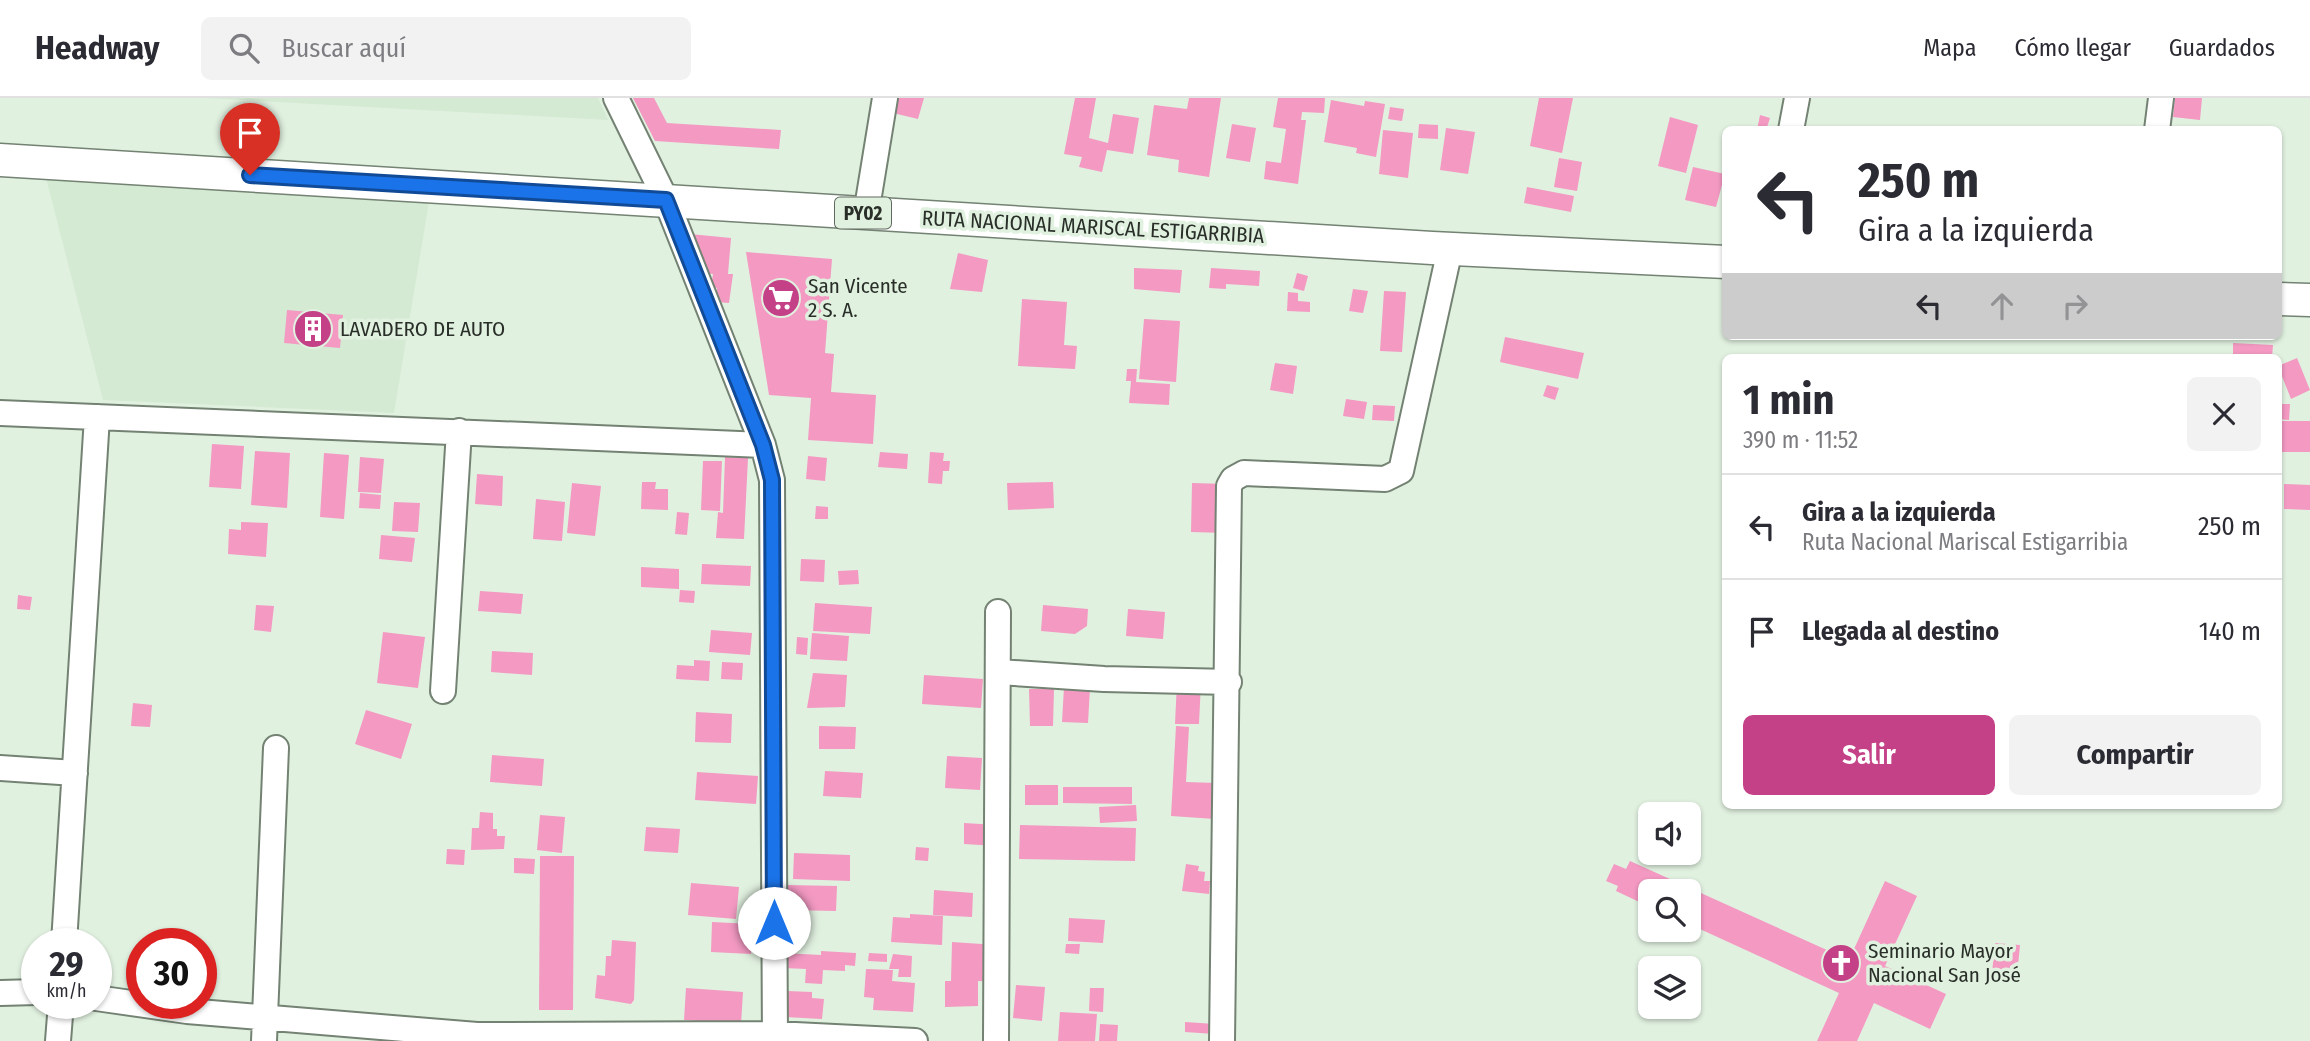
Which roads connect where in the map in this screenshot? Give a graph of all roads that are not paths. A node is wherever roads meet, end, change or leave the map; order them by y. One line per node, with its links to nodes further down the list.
1 (616, 98): 8 (street)
2 (885, 98): 9 (street)
3 (1797, 98): 5 (street)
4 (2161, 98): 6 (street)
5 (1792, 126)
6 (2158, 126)
7 (0, 160): 8 (main road, RUTA NACIONAL MARISCAL ESTIGARRIBIA / PY02)
8 (666, 200): 9 (main road, RUTA NACIONAL MARISCAL ESTIGARRIBIA / PY02); 17 (street)
9 (866, 214): 10 (main road, RUTA NACIONAL MARISCAL ESTIGARRIBIA / PY02)
10 (1450, 248): 11 (main road, RUTA NACIONAL MARISCAL ESTIGARRIBIA / PY02); 20 (street)
11 (1722, 262)
12 (2282, 299): 13 (main road)
13 (2310, 300)
14 (0, 413): 15 (street)
15 (97, 417): 16 (street); 24 (street)
16 (459, 431): 17 (street); 21 (street)
17 (763, 445): 31 (street)
18 (998, 612): 19 (street)
19 (999, 672): 20 (street); 35 (street)
20 (1229, 682): 36 (street)
21 (443, 691)
22 (276, 748): 30 (street)
23 (0, 768): 24 (street)
24 (75, 773): 25 (street)
25 (65, 928)
26 (0, 992): 27 (street)
27 (21, 992)
28 (112, 1001): 30 (street)
29 (60, 1019): 33 (street)
30 (264, 1030): 32 (street)
31 (775, 1037): 32 (street); 34 (street)
32 (477, 1038)
33 (58, 1041)
34 (915, 1041)
35 (996, 1041)
36 (1222, 1041)

